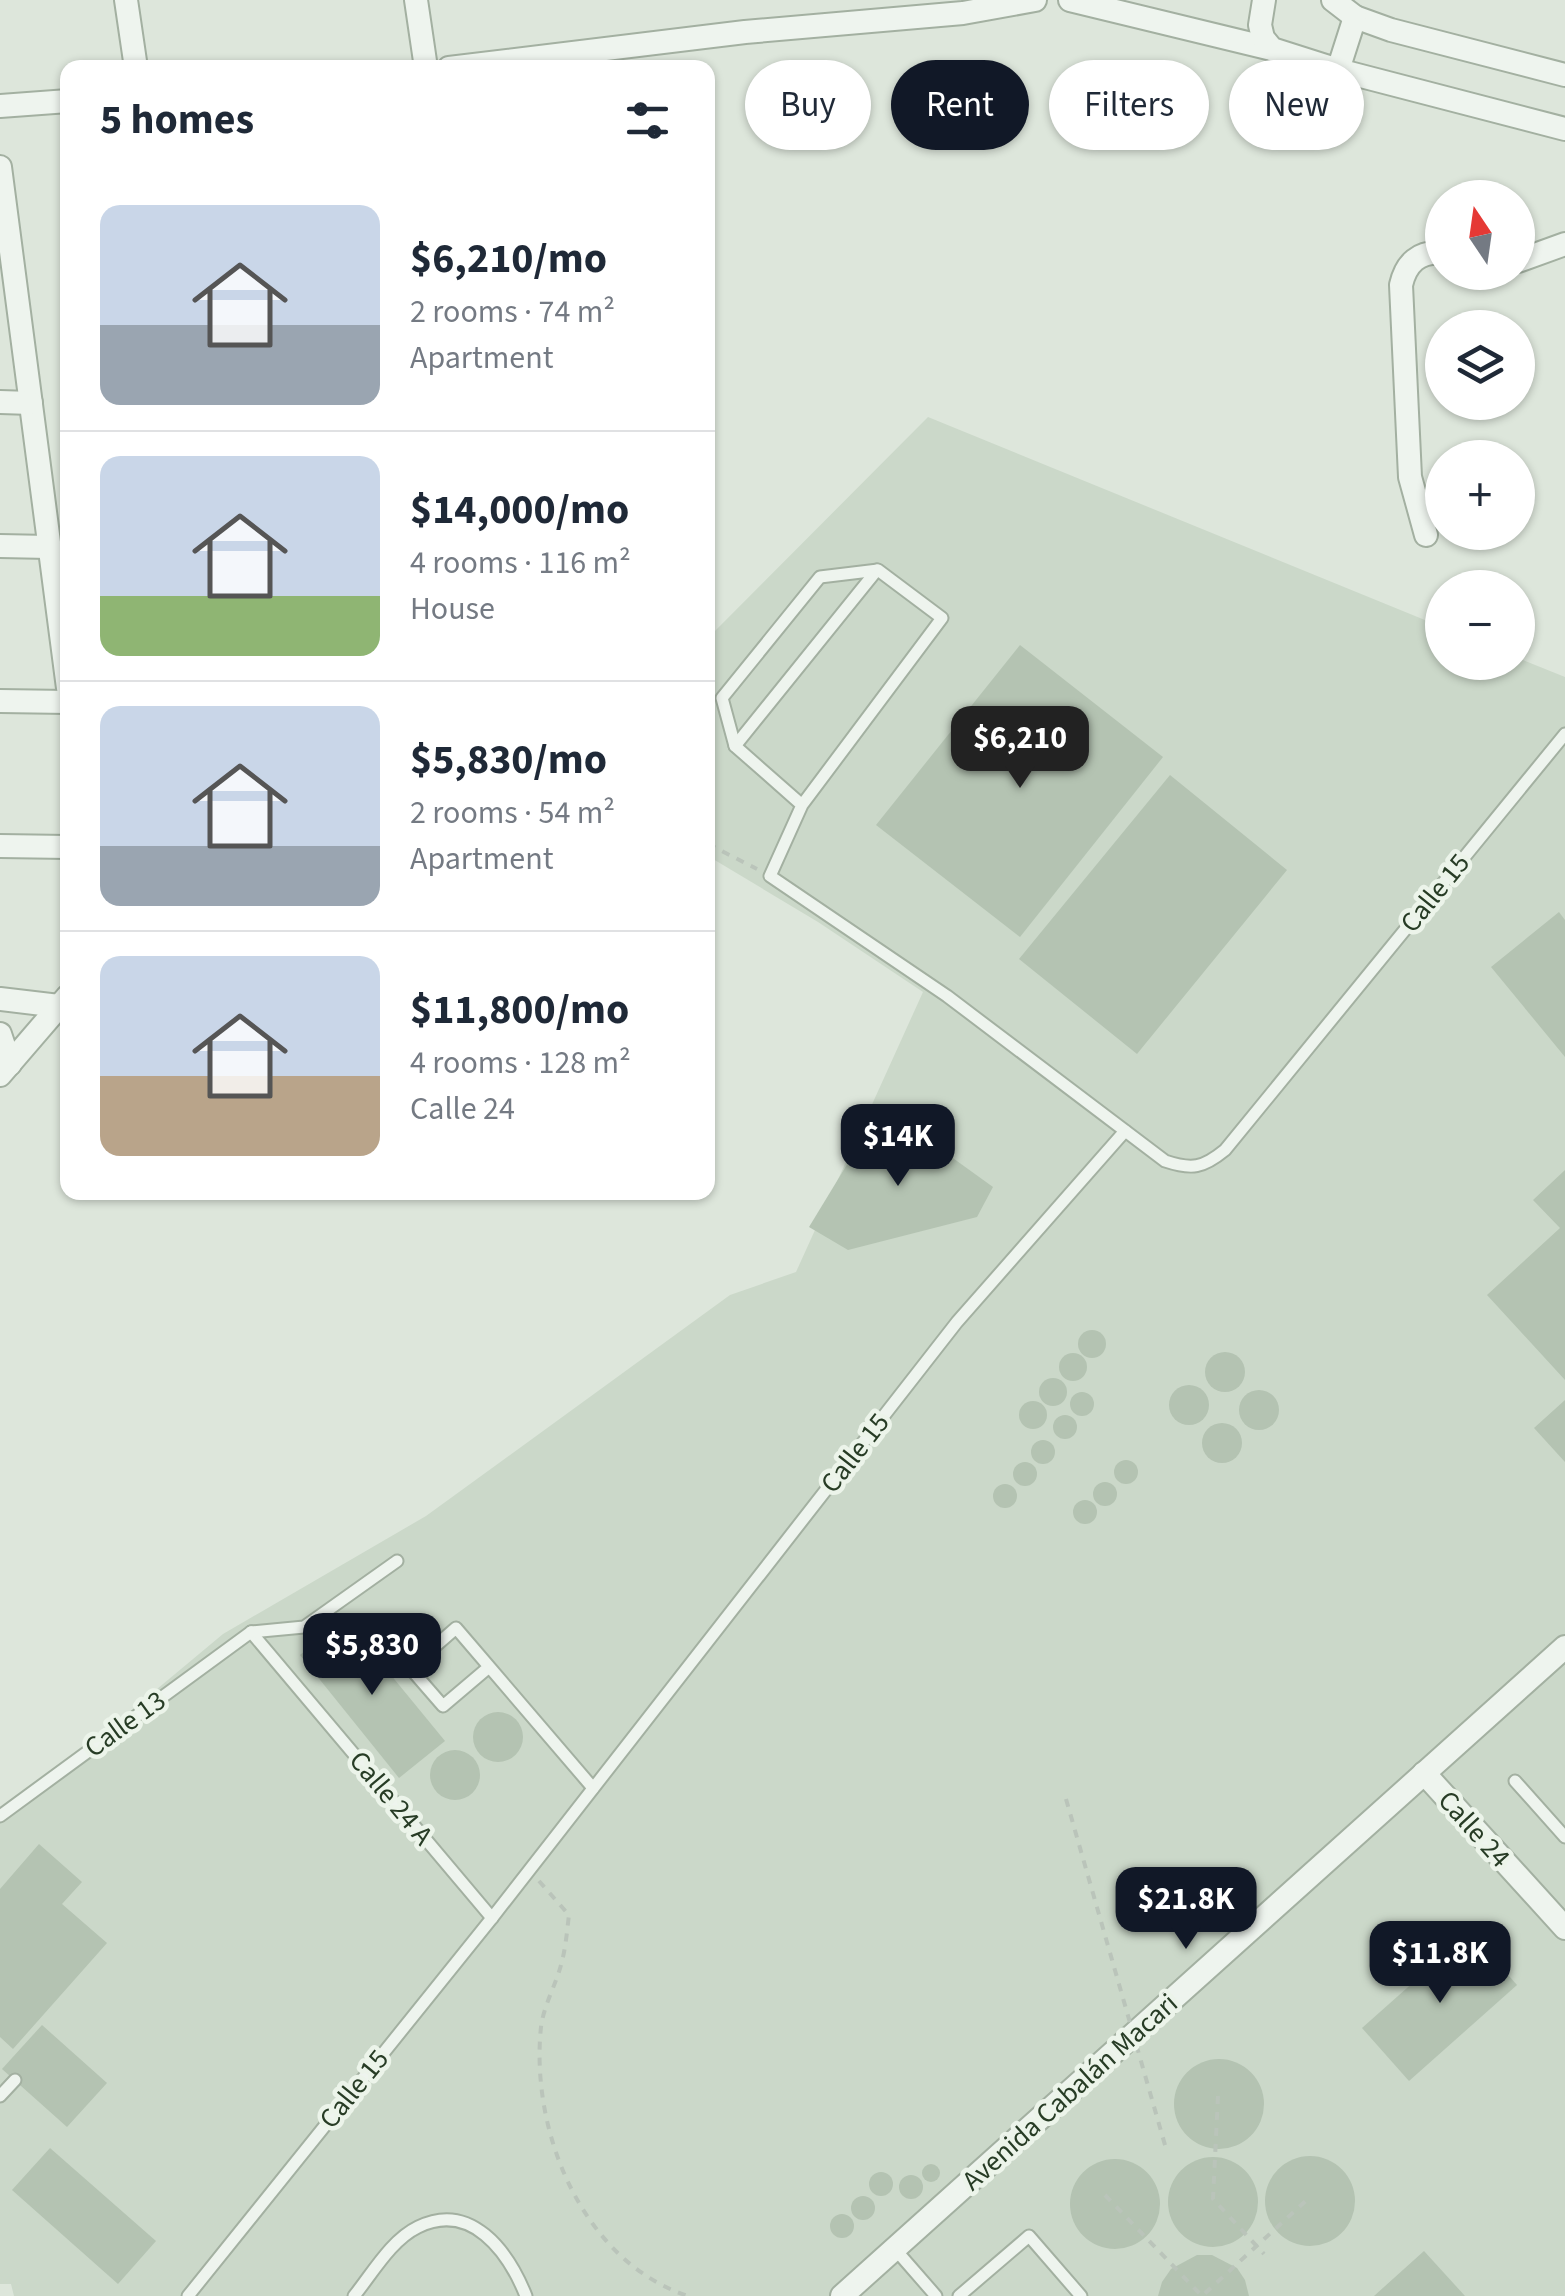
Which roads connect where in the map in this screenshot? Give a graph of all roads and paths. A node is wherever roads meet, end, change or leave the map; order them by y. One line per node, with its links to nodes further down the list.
1 (126, 0): 9 (street)
2 (416, 0): 10 (street)
3 (1034, 0): 11 (street)
4 (1070, 0): 8 (street)
5 (1264, 0): 8 (street)
6 (1333, 0): 7 (street)
7 (1354, 16): 13 (street); 14 (street)
8 (1272, 49): 12 (street)
9 (135, 60)
10 (425, 60)
11 (515, 60)
12 (1307, 60)
13 (1341, 60)
14 (1565, 76)
15 (1364, 77): 18 (street)
16 (60, 102): 17 (street)
17 (0, 106)
18 (1565, 128)
19 (0, 168): 24 (street)
20 (1565, 244): 22 (street)
21 (1425, 254): 25 (street)
22 (1535, 255)
23 (0, 402): 24 (street)
24 (30, 403): 27 (street)
25 (1425, 532)
26 (0, 546): 27 (street)
27 (49, 547): 29 (street)
28 (878, 570): 33 (lane); 33 (lane); 34 (lane)
29 (60, 629)
30 (0, 701): 31 (street)
31 (60, 702)
32 (1565, 734): 44 (lane, Calle 15)
33 (735, 746): 34 (lane)
34 (802, 806): 38 (lane)
35 (0, 846): 36 (street)
36 (60, 847)
37 (715, 848): 38 (path)
38 (770, 876): 44 (lane)
39 (0, 999): 40 (street)
40 (60, 1001)
41 (60, 1005): 43 (street)
42 (0, 1034): 43 (street)
43 (5, 1070)
44 (1125, 1130): 51 (lane, Calle 15)
45 (397, 1561): 46 (lane)
46 (251, 1632): 53 (lane, Calle 13); 56 (lane, Calle 24 A)
47 (1565, 1647): 49 (street, Avenida Cabalán Macari)
48 (490, 1667): 48 (lane); 51 (lane)
49 (1424, 1774): 57 (street, Calle 24); 65 (street, Avenida Cabalán Macari)
50 (1515, 1781): 54 (lane)
51 (593, 1788): 55 (lane, Calle 15)
52 (1066, 1798): 61 (path, bridge)
53 (0, 1816)
54 (1565, 1837)
55 (529, 1870): 56 (lane, Calle 15); 70 (path)
56 (492, 1918): 67 (lane, Calle 15)
57 (1565, 1928)
58 (14, 2080): 59 (lane)
59 (0, 2096)
60 (1218, 2096): 64 (path)
61 (1167, 2152)
62 (1105, 2195): 64 (path)
63 (1310, 2197): 64 (path)
64 (1256, 2246): 66 (path)
65 (895, 2249): 71 (street, Avenida Cabalán Macari); 72 (lane)
66 (1264, 2254)
67 (188, 2296)
68 (354, 2296): 69 (lane)
69 (526, 2296)
70 (688, 2296)
71 (842, 2296)
72 (936, 2296)
73 (959, 2296): 74 (lane)
74 (1080, 2296)

